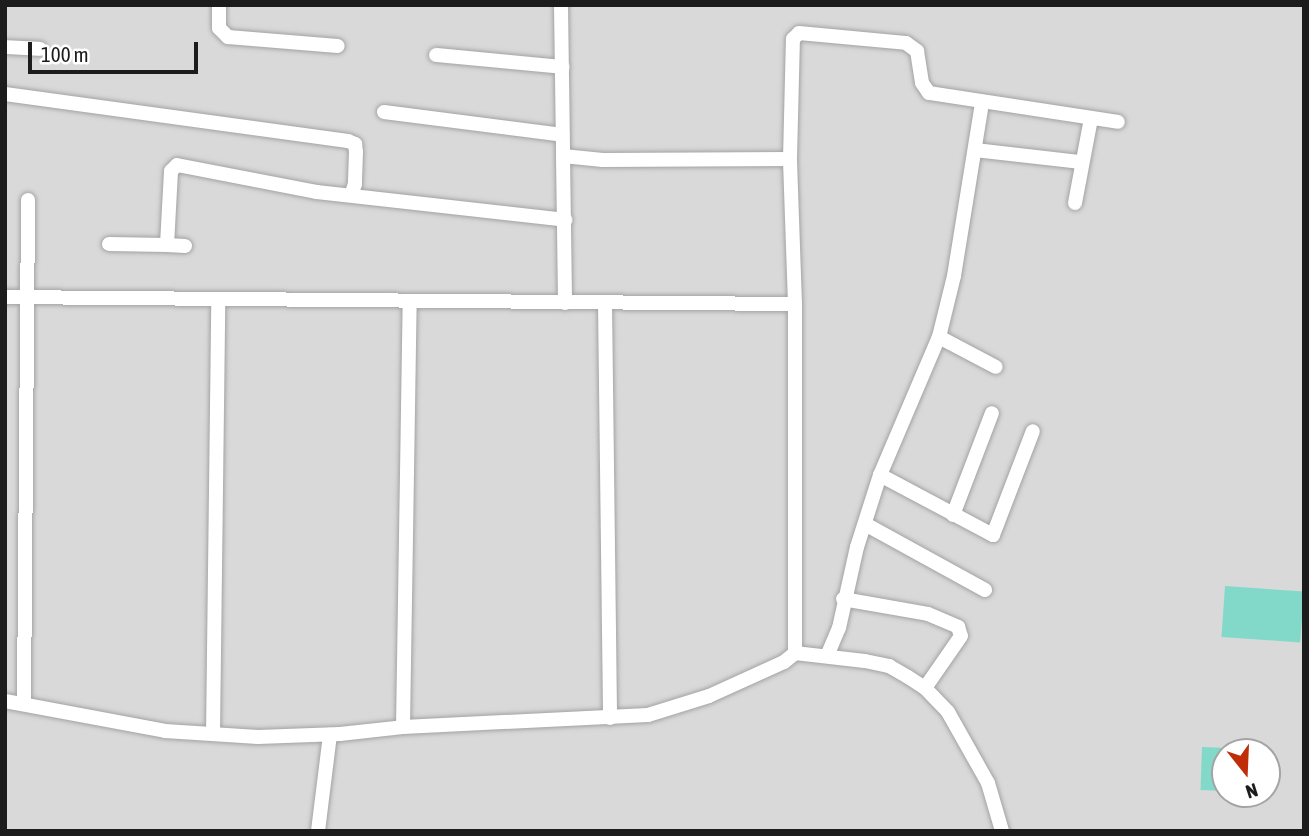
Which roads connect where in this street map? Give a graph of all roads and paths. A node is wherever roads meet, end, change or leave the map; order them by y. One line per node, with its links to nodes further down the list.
1 (219, 5): 3 (street)
2 (561, 5): 7 (street)
3 (338, 46)
4 (5, 47): 5 (street)
5 (40, 48)
6 (436, 55): 7 (street)
7 (562, 67): 13 (street)
8 (5, 94): 18 (street)
9 (982, 104): 11 (street); 14 (street); 16 (street)
10 (384, 112): 13 (street)
11 (1091, 118): 12 (street); 17 (street)
12 (1118, 122)
13 (564, 135): 15 (street)
14 (975, 150): 17 (street); 32 (street)
15 (563, 156): 16 (street); 21 (street)
16 (790, 159): 31 (street)
17 (1081, 162): 20 (street)
18 (351, 195): 21 (street); 23 (street)
19 (29, 200): 26 (street)
20 (1075, 203)
21 (565, 220): 29 (street)
22 (109, 244): 23 (street)
23 (167, 245): 24 (street)
24 (185, 246)
25 (5, 297): 26 (street)
26 (29, 297): 27 (street); 45 (street)
27 (218, 299): 28 (street); 48 (street)
28 (410, 301): 29 (street); 47 (street)
29 (565, 303): 30 (street)
30 (605, 303): 31 (street); 46 (street)
31 (795, 304): 41 (street)
32 (939, 337): 33 (street); 36 (street)
33 (996, 367)
34 (992, 413): 37 (street)
35 (1033, 431): 37 (street)
36 (880, 475): 37 (street); 38 (street)
37 (953, 515)
38 (865, 524): 39 (street); 40 (street)
39 (985, 590)
40 (843, 599): 42 (street); 43 (street)
41 (795, 653): 42 (street); 46 (street)
42 (828, 656): 43 (street)
43 (925, 688): 51 (street)
44 (5, 701): 45 (street)
45 (24, 702): 48 (street)
46 (610, 718): 47 (street)
47 (403, 727): 49 (street)
48 (213, 734): 49 (street)
49 (330, 735): 50 (street)
50 (318, 831)
51 (1002, 831)

